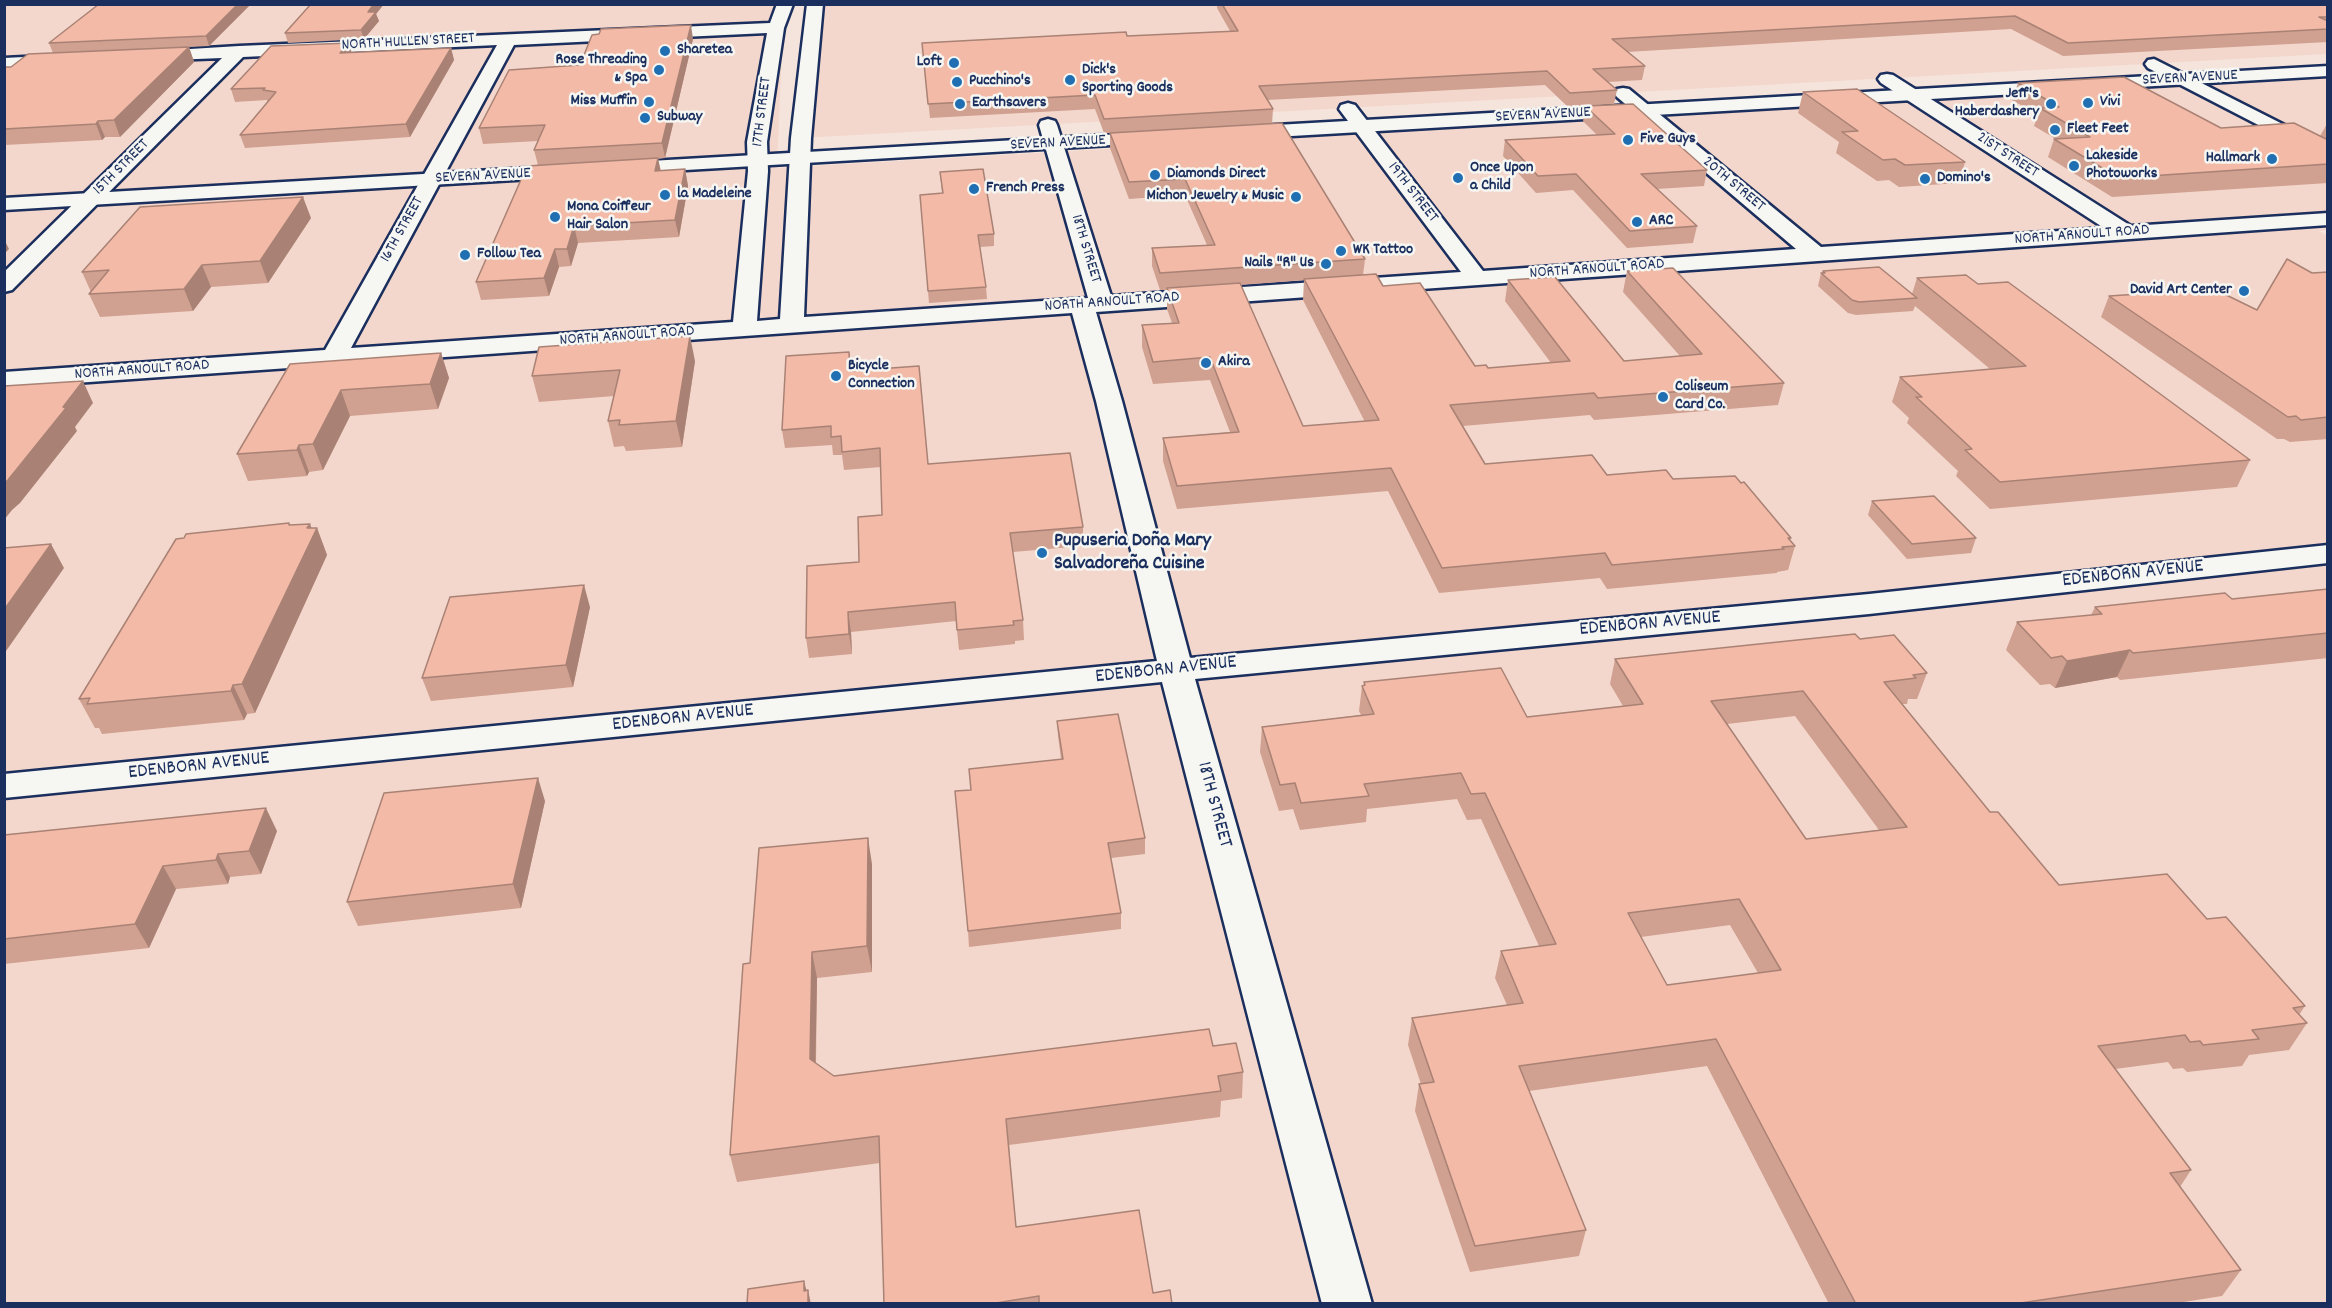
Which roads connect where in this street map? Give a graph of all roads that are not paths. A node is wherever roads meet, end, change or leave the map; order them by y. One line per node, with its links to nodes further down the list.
1 (785, 4): 3 (street, 17TH STREET)
2 (816, 4): 29 (street)
3 (776, 28): 4 (street, NORTH HULLEN STREET); 28 (street, 17TH STREET)
4 (509, 39): 5 (street, NORTH HULLEN STREET); 32 (street, 16TH STREET)
5 (239, 51): 7 (street, NORTH HULLEN STREET); 35 (street, 15TH STREET)
6 (2328, 54): 10 (street, SEVERN AVENUE)
7 (133, 56)
8 (85, 59): 9 (street)
9 (4, 63)
10 (2154, 64): 11 (street, SEVERN AVENUE); 13 (street)
11 (2097, 67)
12 (2328, 71): 13 (street, SEVERN AVENUE)
13 (2184, 79): 14 (street, SEVERN AVENUE); 30 (street)
14 (1911, 86): 15 (street, 21ST STREET); 20 (street, SEVERN AVENUE); 41 (street, 21ST STREET)
15 (1746, 87)
16 (1675, 90): 17 (street, SEVERN AVENUE)
17 (1623, 93): 18 (street, SEVERN AVENUE); 20 (street, 20TH STREET)
18 (1348, 109): 19 (street, SEVERN AVENUE); 22 (street, 19TH STREET)
19 (1325, 110)
20 (1643, 110): 22 (street, SEVERN AVENUE); 42 (street, 20TH STREET)
21 (1071, 124): 25 (street, SEVERN AVENUE)
22 (1361, 126): 24 (street, SEVERN AVENUE); 43 (street, 19TH STREET)
23 (1025, 127): 25 (street, SEVERN AVENUE)
24 (1226, 134)
25 (1051, 135): 27 (street, SEVERN AVENUE); 29 (street, SEVERN AVENUE); 45 (street, 18TH STREET)
26 (822, 137): 29 (street, SEVERN AVENUE)
27 (1169, 137)
28 (751, 148): 29 (street, SEVERN AVENUE); 37 (street, SEVERN AVENUE); 47 (street, 17TH STREET)
29 (800, 148): 46 (street)
30 (2328, 155)
31 (466, 158): 32 (street, SEVERN AVENUE)
32 (442, 159): 33 (street, SEVERN AVENUE); 37 (street, 16TH STREET)
33 (418, 160)
34 (146, 176): 35 (street)
35 (112, 177): 36 (street); 38 (street, 15TH STREET)
36 (80, 179)
37 (431, 180): 38 (street, SEVERN AVENUE); 48 (street, 16TH STREET)
38 (91, 199): 39 (street, SEVERN AVENUE); 44 (street, 15TH STREET)
39 (4, 204)
40 (2328, 219): 41 (street, NORTH ARNOULT ROAD)
41 (2127, 233): 42 (street, NORTH ARNOULT ROAD)
42 (1815, 254): 43 (street, NORTH ARNOULT ROAD)
43 (1477, 278): 45 (street, NORTH ARNOULT ROAD)
44 (4, 285)
45 (1092, 305): 46 (street, NORTH ARNOULT ROAD); 51 (street, 18TH STREET)
46 (791, 326): 47 (street, NORTH ARNOULT ROAD)
47 (744, 329): 48 (street, NORTH ARNOULT ROAD)
48 (333, 358): 49 (street, NORTH ARNOULT ROAD)
49 (4, 380)
50 (2328, 554): 51 (street, EDENBORN AVENUE)
51 (1176, 670): 52 (street, EDENBORN AVENUE); 53 (street, 18TH STREET)
52 (4, 786)
53 (1347, 1304)

